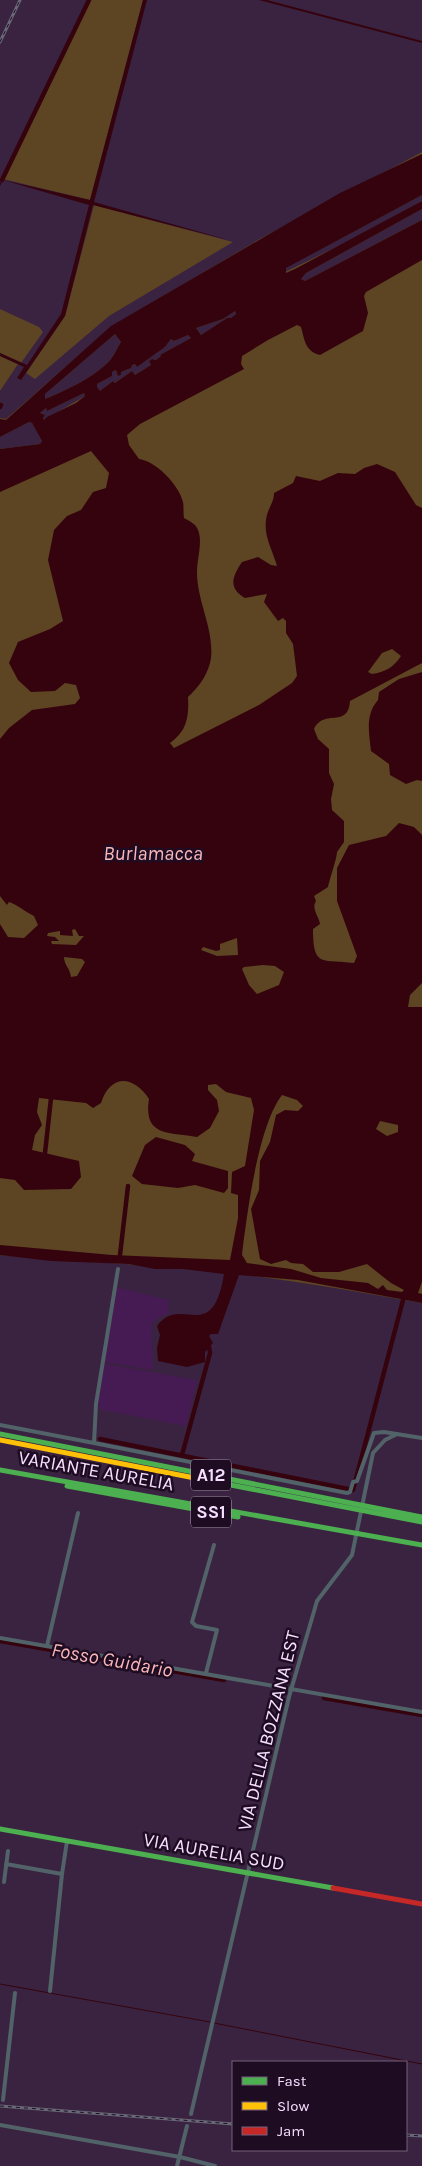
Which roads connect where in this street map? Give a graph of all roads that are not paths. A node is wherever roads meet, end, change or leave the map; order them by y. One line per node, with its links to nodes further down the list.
1 (118, 1269): 7 (street)
2 (0, 1425): 7 (street)
3 (0, 1434): 11 (main road, A12)
4 (397, 1434): 5 (street); 7 (street); 19 (street, VIA DELLA BOZZANA EST)
5 (422, 1438)
6 (0, 1440): 12 (main road, A12)
7 (94, 1443)
8 (0, 1470): 14 (main road, VARIANTE AURELIA / SS1)
9 (0, 1475): 15 (main road, VARIANTE AURELIA / SS1)
10 (78, 1513): 17 (street)
11 (422, 1517)
12 (422, 1522)
13 (214, 1545): 18 (street)
14 (422, 1545)
15 (422, 1550)
16 (0, 1638): 17 (street)
17 (47, 1646): 18 (street)
18 (206, 1673): 19 (street)
19 (292, 1688): 20 (street); 26 (street, VIA DELLA BOZZANA EST)
20 (422, 1712)
21 (0, 1829): 22 (main road, VIA AURELIA SUD)
22 (66, 1841): 25 (street); 26 (main road, VIA AURELIA SUD)
23 (8, 1851): 24 (street)
24 (6, 1864): 25 (street); 27 (street)
25 (62, 1874): 29 (street)
26 (246, 1874): 28 (main road, VIA AURELIA SUD); 32 (street, VIA DELLA BOZZANA EST)
27 (4, 1882)
28 (422, 1904)
29 (50, 1991)
30 (15, 1993): 31 (street)
31 (3, 2100)
32 (191, 2114)
33 (0, 2125): 35 (street)
34 (187, 2126): 35 (street)
35 (180, 2156): 36 (street); 37 (street)
36 (177, 2166)
37 (215, 2166)

